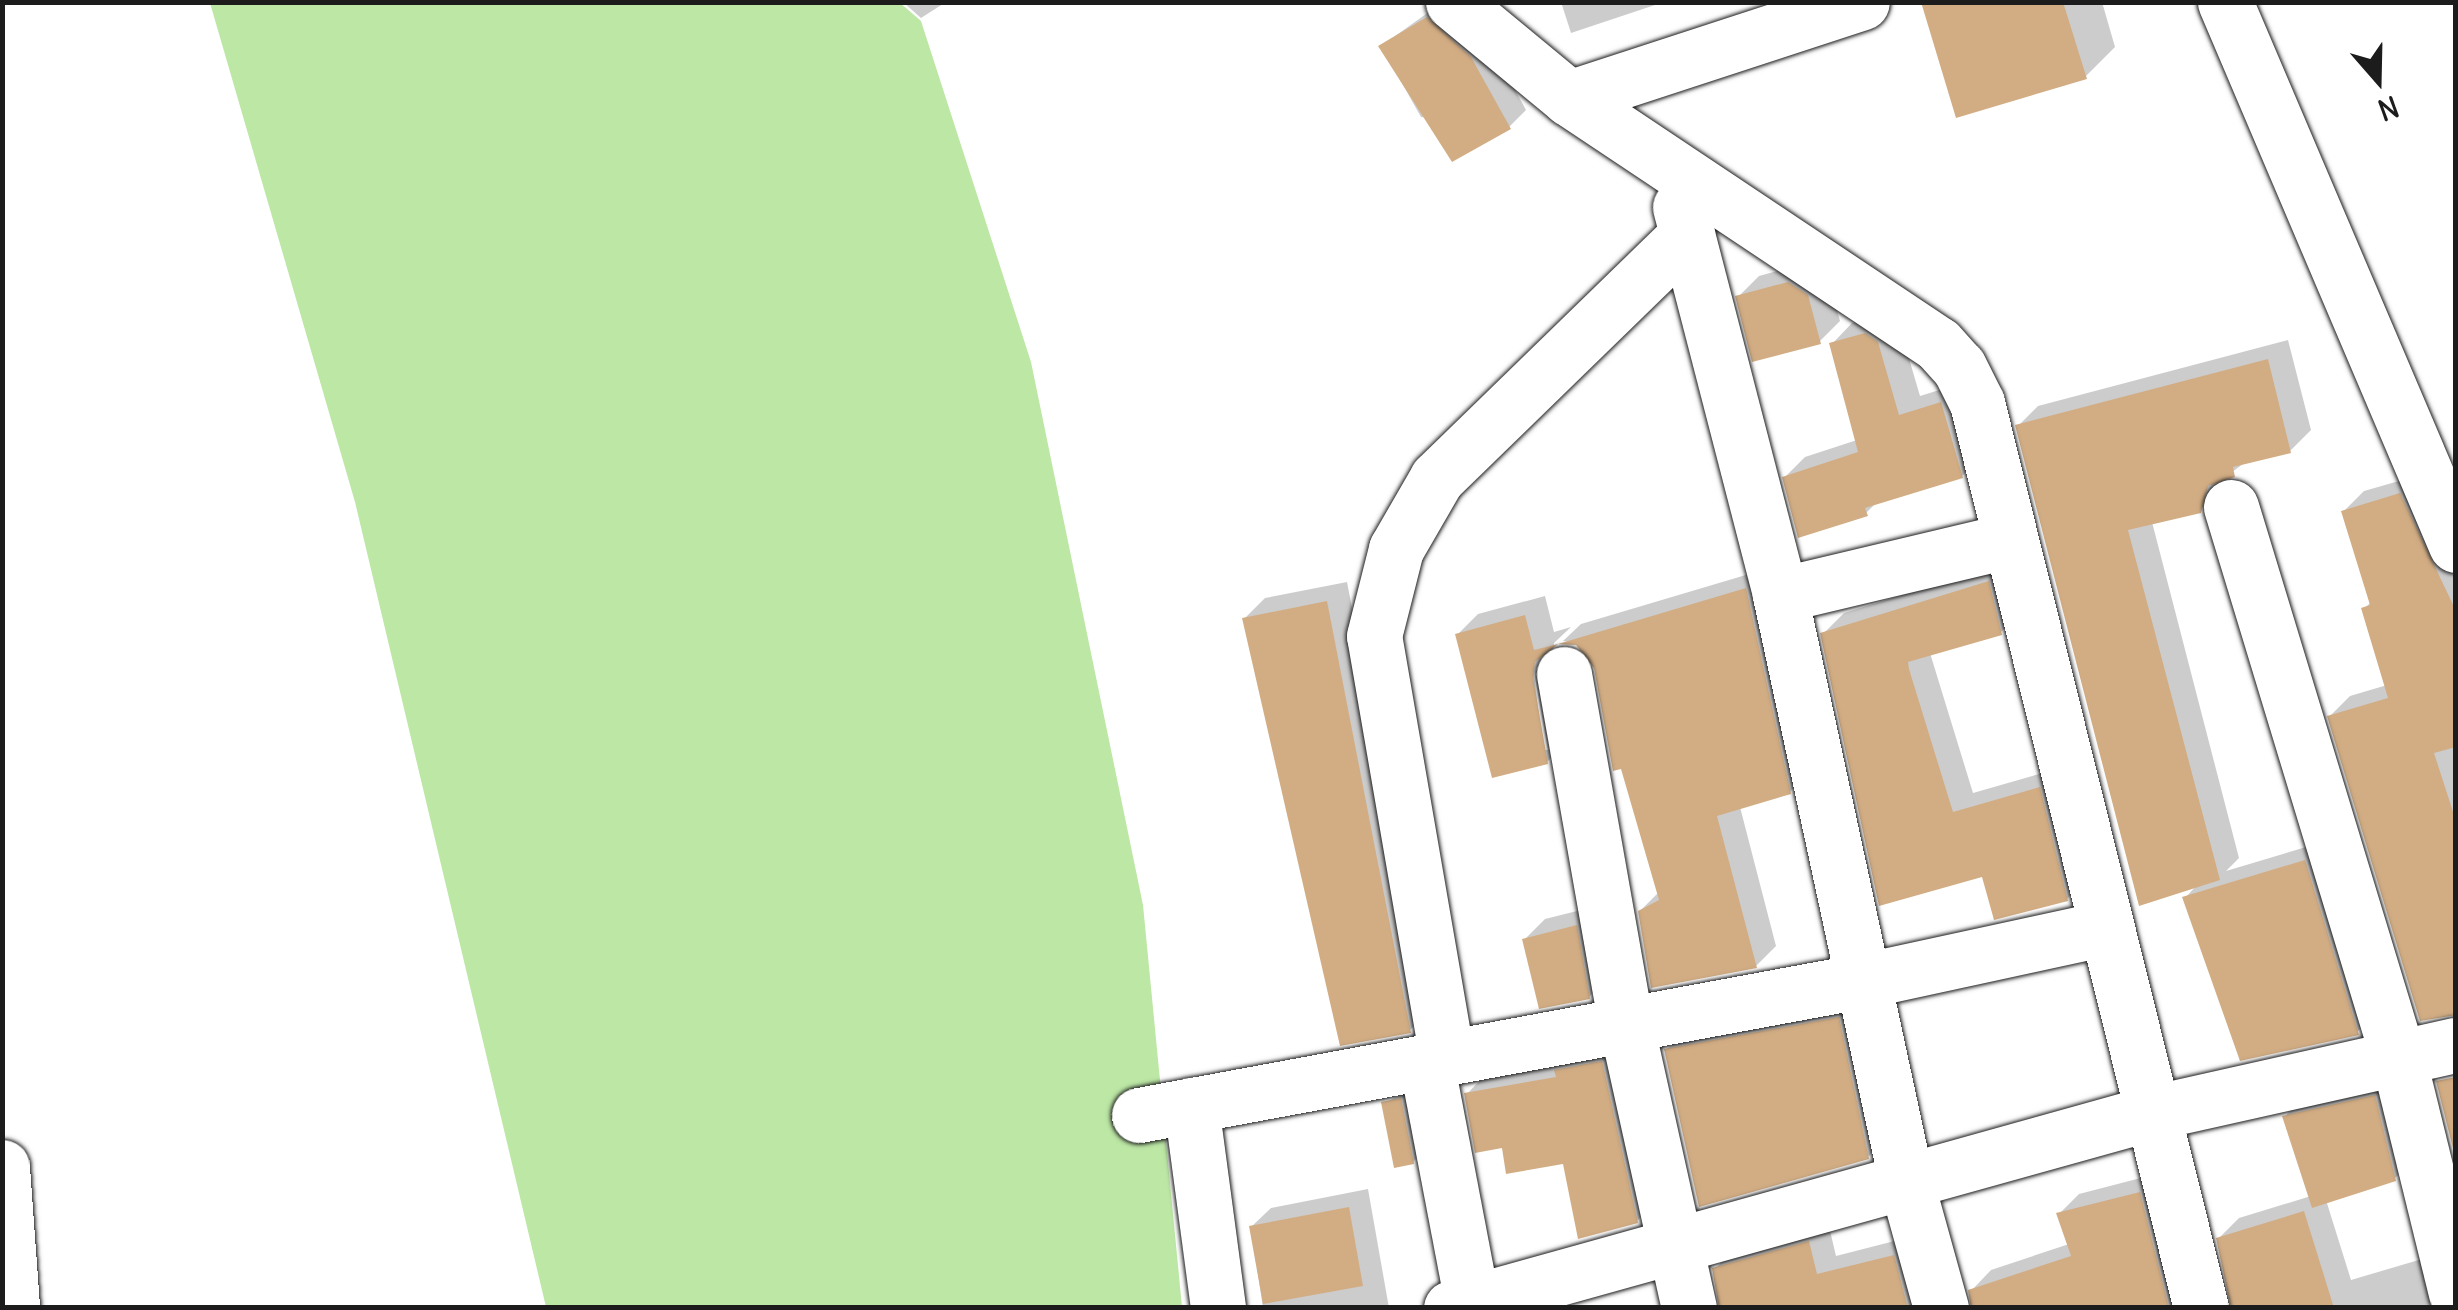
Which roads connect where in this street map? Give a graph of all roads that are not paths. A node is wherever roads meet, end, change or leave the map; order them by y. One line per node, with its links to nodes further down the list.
1 (1453, 2): 4 (street)
2 (1862, 2): 4 (street)
3 (2225, 2): 9 (street)
4 (1569, 98): 5 (street)
5 (1669, 165): 6 (street); 8 (street)
6 (1687, 235): 10 (street); 17 (street)
7 (2230, 507): 16 (street)
8 (2010, 540): 10 (street); 12 (street)
9 (2456, 545)
10 (1780, 595): 13 (street)
11 (1564, 674): 14 (street)
12 (2106, 928): 13 (street); 18 (street)
13 (1866, 980): 14 (street); 20 (street)
14 (1626, 1024): 17 (street); 21 (street)
15 (2456, 1045): 16 (street)
16 (2398, 1058): 18 (street); 22 (street)
17 (1437, 1059): 23 (street); 25 (street)
18 (2151, 1114): 20 (street); 28 (street)
19 (2, 1167): 24 (street)
20 (1907, 1185): 21 (street); 27 (street)
21 (1672, 1249): 23 (street); 26 (street)
22 (2456, 1293)
23 (1465, 1306)
24 (12, 1308)
25 (1218, 1308)
26 (1689, 1308)
27 (1941, 1308)
28 (2200, 1308)

